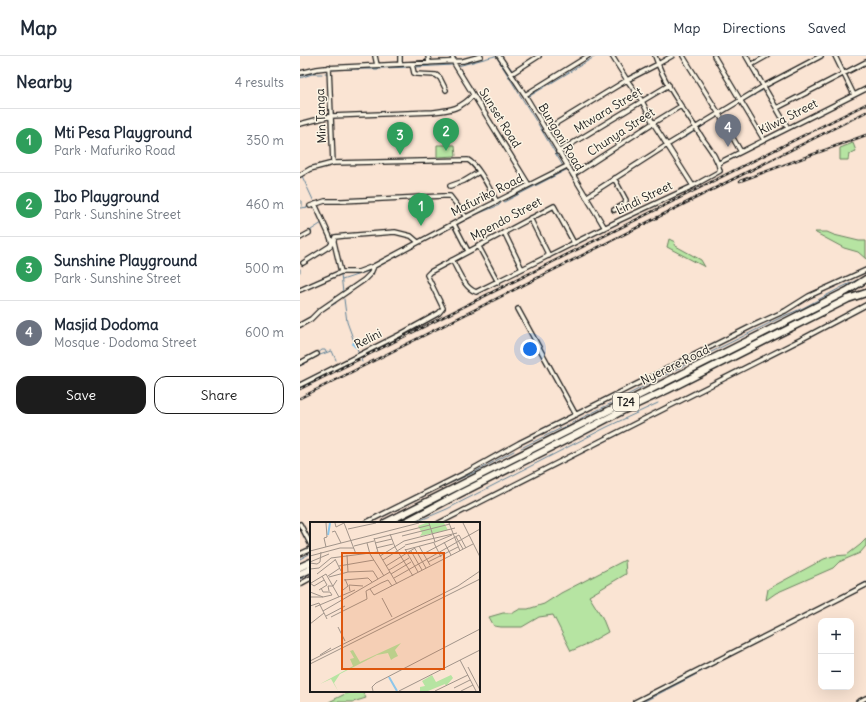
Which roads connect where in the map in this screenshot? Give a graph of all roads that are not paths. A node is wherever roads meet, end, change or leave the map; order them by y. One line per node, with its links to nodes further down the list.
1 (375, 56): 24 (street)
2 (400, 56): 21 (street)
3 (428, 56): 20 (street)
4 (452, 56): 18 (street)
5 (480, 56): 18 (street)
6 (500, 56): 29 (street, Bungoni Road)
7 (539, 56): 29 (street)
8 (588, 56): 36 (street)
9 (612, 56): 30 (street)
10 (655, 56): 23 (street)
11 (672, 56): 23 (street)
12 (683, 56): 42 (street)
13 (714, 56): 39 (street)
14 (746, 56): 25 (street)
15 (767, 56): 25 (street)
16 (821, 56): 32 (street)
17 (835, 56): 28 (street)
18 (453, 62): 20 (street); 35 (street, Sunset Road)
19 (866, 62): 28 (street)
20 (428, 63): 22 (street)
21 (400, 64): 22 (street); 24 (street)
22 (412, 64): 34 (street)
23 (658, 64): 30 (street); 31 (street)
24 (377, 65): 26 (street)
25 (751, 65): 32 (street)
26 (329, 67): 27 (street); 43 (street, Min Tanga)
27 (300, 73)
28 (844, 73): 37 (street); 41 (street)
29 (511, 74): 36 (street, Bungoni Road)
30 (627, 80): 38 (street); 48 (street)
31 (669, 85): 38 (street, Mtwara Street); 40 (street)
32 (764, 86): 39 (street); 41 (street)
33 (866, 89): 37 (street, Kilwa Street)
34 (446, 90)
35 (474, 95): 43 (street); 60 (street, Sunset Road)
36 (524, 95): 48 (street, Bungoni Road)
37 (854, 95): 47 (street, Kilwa Street)
38 (642, 101): 44 (street); 51 (street, Mtwara Street)
39 (740, 101): 42 (street); 49 (street)
40 (681, 106): 44 (street, Chunya Street); 46 (street)
41 (777, 108): 47 (street)
42 (719, 114): 46 (street); 52 (street)
43 (331, 116): 45 (street); 53 (street, Min Tanga)
44 (653, 123): 50 (street); 58 (street, Chunya Street)
45 (300, 124)
46 (696, 127): 50 (street); 54 (street)
47 (788, 128): 49 (street, Kilwa Street)
48 (545, 130): 51 (street, Bungoni Road)
49 (764, 140): 52 (street, Kilwa Street)
50 (667, 145): 59 (street); 62 (street)
51 (558, 152): 55 (street, Bungoni Road)
52 (741, 152): 54 (street, Kilwa Street)
53 (333, 163): 56 (street); 57 (street)
54 (718, 163): 62 (street, Lindi Street)
55 (567, 166): 58 (street, Bungoni Road); 60 (street, Mafuriko Road)
56 (479, 172): 61 (street); 64 (street)
57 (300, 175)
58 (573, 175): 63 (street, Bungoni Road)
59 (614, 178): 63 (street); 67 (street)
60 (530, 185): 64 (street, Mafuriko Road)
61 (450, 186)
62 (693, 186): 71 (street, Lindi Street)
63 (586, 197): 71 (street, Bungoni Road)
64 (497, 202): 68 (street, Mafuriko Road)
65 (316, 204): 66 (street); 68 (street); 81 (street)
66 (310, 206)
67 (614, 210)
68 (466, 217): 70 (street, Mafuriko Road)
69 (530, 218): 72 (street, Mpendo Street); 76 (street, Mpendo Street); 79 (street)
70 (454, 224): 75 (street, Mafuriko Road); 78 (street)
71 (604, 228): 76 (street)
72 (504, 232): 77 (street, Mpendo Street); 83 (street)
73 (309, 233): 74 (street)
74 (300, 238)
75 (418, 242): 82 (street, Mafuriko Road); 85 (street)
76 (574, 243): 79 (street)
77 (478, 246): 78 (street, Mpendo Street); 87 (street)
78 (468, 251): 80 (street, Mpendo Street)
79 (549, 256): 83 (street)
80 (452, 260): 87 (street); 91 (street, Mpendo Street)
81 (303, 263)
82 (374, 266): 85 (street, Mafuriko Road); 93 (street, Mafuriko Road)
83 (522, 269): 87 (street)
84 (866, 270): 97 (street)
85 (341, 272): 88 (street, Mafuriko Road)
86 (866, 279): 99 (highway, Nyerere Road / T24)
87 (498, 282)
88 (300, 290)
89 (866, 293): 100 (highway, Nyerere Road / T24)
90 (866, 305): 101 (street)
91 (443, 308): 96 (street, Relini)
92 (518, 309): 97 (street)
93 (300, 325)
94 (317, 354): 95 (street)
95 (300, 363)
96 (300, 385)
97 (576, 415): 98 (street)
98 (367, 522)
99 (387, 522)
100 (406, 522)
101 (441, 522)
102 (300, 524): 103 (street)
103 (310, 543)
104 (310, 549): 105 (street)
105 (300, 554)
106 (310, 562): 107 (highway)
107 (300, 567)
108 (310, 569): 109 (highway)
109 (300, 574)
110 (310, 579): 111 (street)
111 (300, 584)
112 (866, 585): 114 (street)
113 (866, 698): 115 (street)
114 (635, 702)
115 (858, 702)

